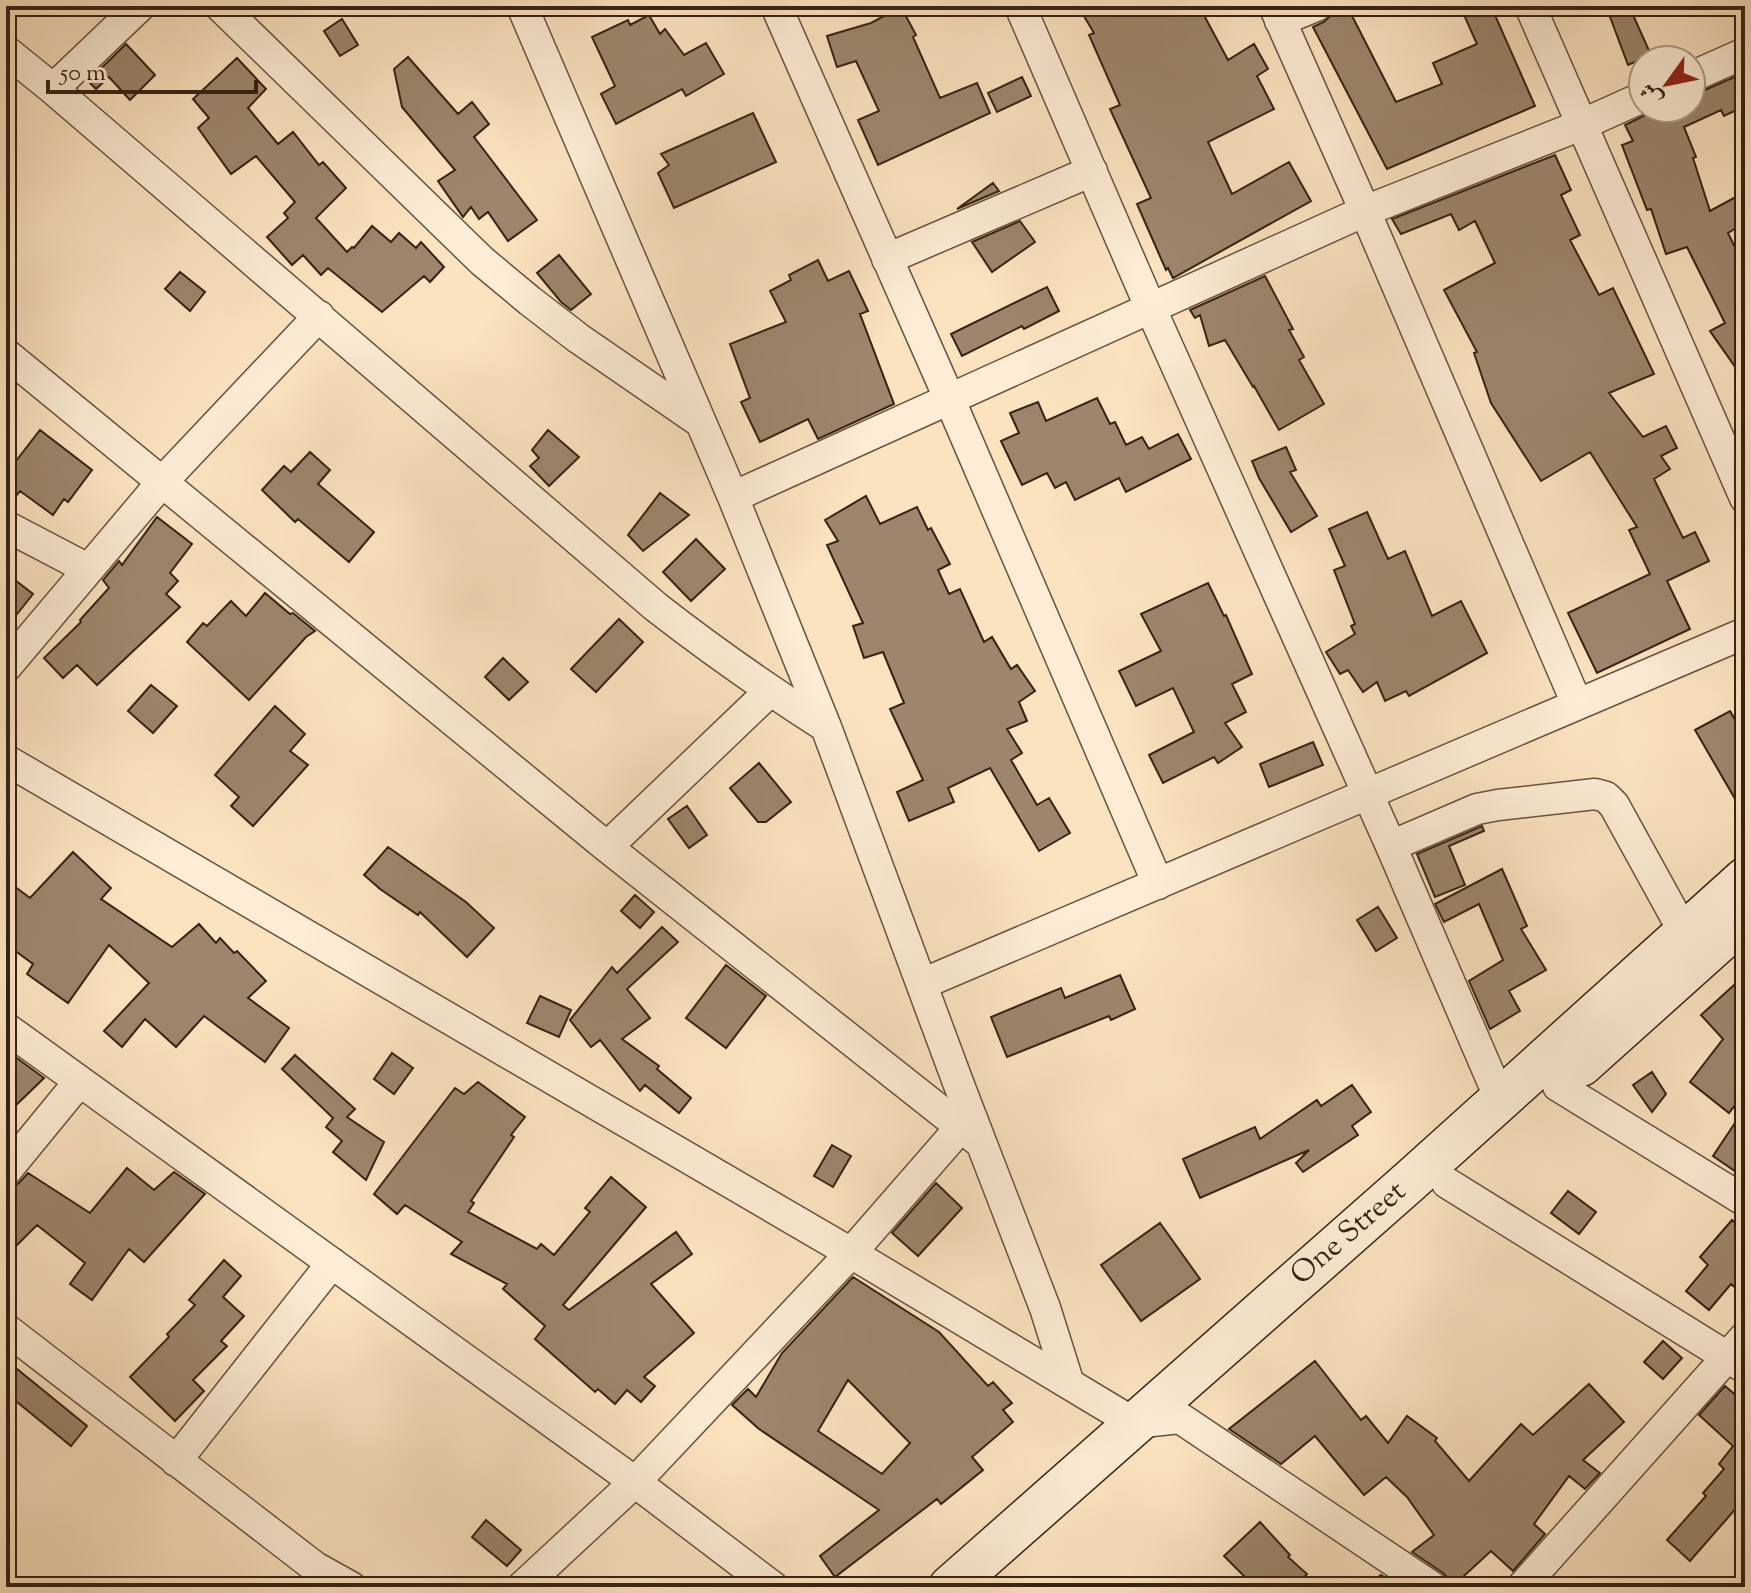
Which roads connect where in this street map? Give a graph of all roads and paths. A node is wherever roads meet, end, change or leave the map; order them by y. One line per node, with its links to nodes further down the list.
1 (140, 6): 12 (street)
2 (220, 6): 22 (street)
3 (522, 6): 22 (street)
4 (776, 6): 17 (street)
5 (1020, 6): 15 (street)
6 (1316, 6): 8 (street)
7 (1530, 6): 14 (street)
8 (1277, 14): 16 (street)
9 (6, 51): 12 (street)
10 (1745, 53): 11 (street)
11 (1707, 70)
12 (53, 89): 19 (street)
13 (1627, 104): 14 (street)
14 (1581, 125): 16 (street); 25 (street)
15 (1092, 171): 17 (street); 18 (street)
16 (1365, 211): 18 (street); 31 (street)
17 (887, 259): 21 (street)
18 (1151, 309): 21 (street); 34 (street)
19 (319, 316): 23 (street); 30 (street)
20 (6, 354): 23 (street)
21 (949, 398): 24 (street); 37 (street)
22 (700, 422): 24 (street)
23 (163, 481): 27 (street); 36 (street)
24 (733, 497): 32 (street)
25 (1745, 498)
26 (6, 526): 27 (street)
27 (88, 569): 29 (street)
28 (1745, 633): 31 (street)
29 (6, 667)
30 (770, 691): 32 (street); 36 (street)
31 (1577, 704): 34 (street)
32 (826, 727): 40 (street)
33 (6, 760): 49 (street)
34 (1367, 795): 35 (street); 37 (street)
35 (1391, 846): 39 (street); 44 (street)
36 (607, 847): 45 (street)
37 (1158, 884): 40 (street)
38 (1739, 913): 39 (street, One Street); 43 (street, One Street)
39 (1684, 932): 44 (street, One Street)
40 (922, 984): 45 (street)
41 (6, 1028): 42 (street)
42 (79, 1082): 46 (street); 50 (street)
43 (1558, 1086): 47 (street, One Street); 48 (street)
44 (1500, 1099): 55 (street, One Street)
45 (971, 1136): 49 (street); 53 (street)
46 (6, 1171)
47 (1447, 1183): 52 (street); 54 (street, One Street)
48 (1745, 1201)
49 (851, 1253): 53 (street); 57 (street)
50 (332, 1263): 56 (street); 57 (street)
51 (6, 1329): 56 (street)
52 (1739, 1354): 65 (street)
53 (1069, 1384): 55 (street)
54 (1180, 1418): 55 (street); 63 (street, One Street); 64 (street)
55 (1134, 1423): 62 (street, One Street)
56 (176, 1461): 58 (street)
57 (635, 1482): 60 (street); 61 (street)
58 (306, 1577): 59 (street)
59 (351, 1587)
60 (522, 1587)
61 (773, 1587)
62 (950, 1587)
63 (990, 1587)
64 (1432, 1587)
65 (1522, 1587)

